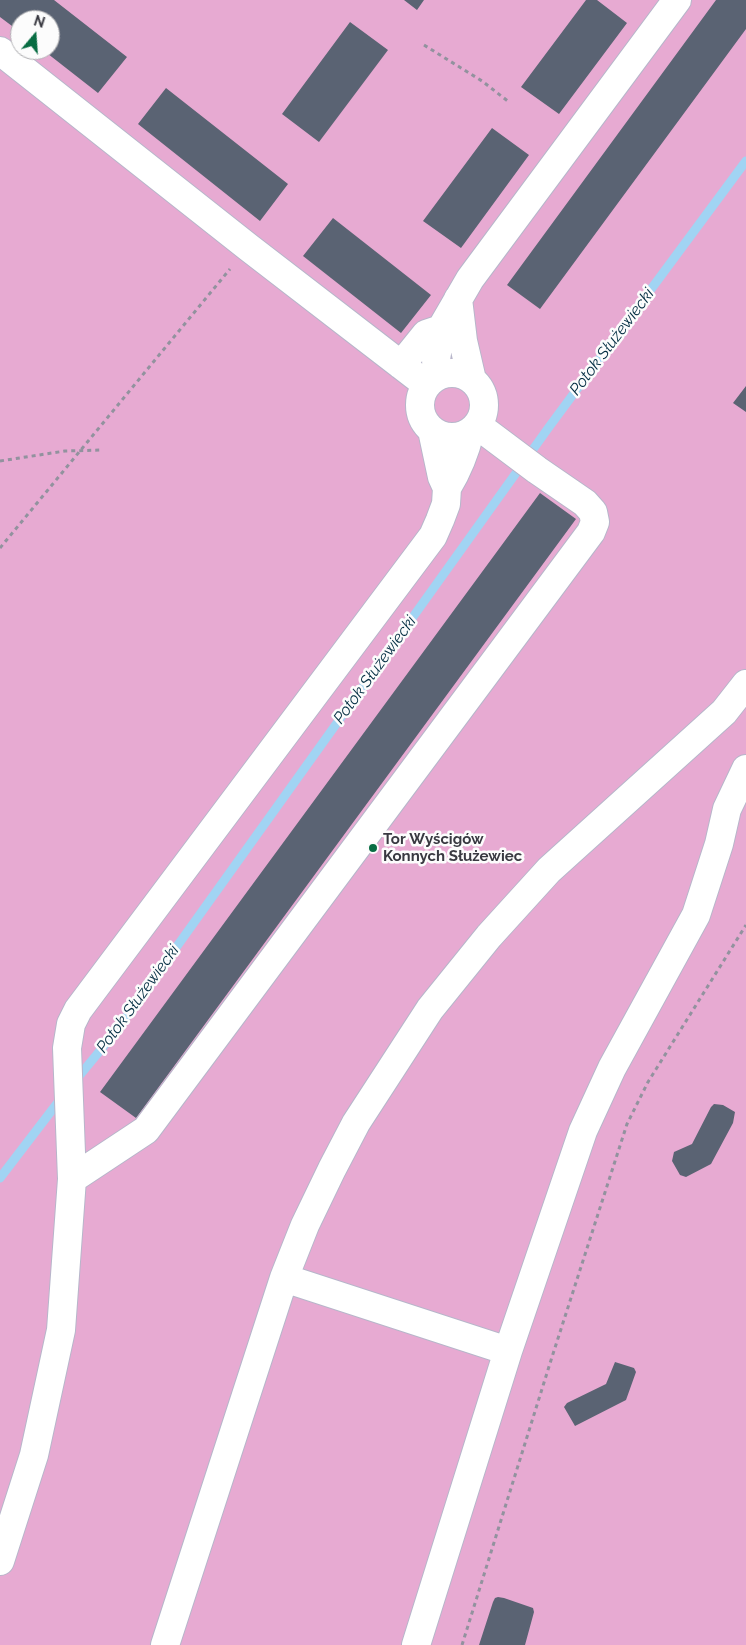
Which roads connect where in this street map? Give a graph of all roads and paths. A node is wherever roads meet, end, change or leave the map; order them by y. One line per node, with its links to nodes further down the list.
1 (677, 0): 6 (lane)
2 (424, 45): 4 (path)
3 (0, 51): 5 (lane)
4 (510, 102)
5 (248, 247): 8 (lane); 13 (path)
6 (458, 299): 7 (lane); 9 (lane)
7 (440, 329): 8 (lane); 10 (lane)
8 (402, 365): 10 (lane)
9 (472, 380): 10 (lane); 11 (lane)
10 (432, 381): 12 (lane)
11 (473, 429): 12 (lane); 16 (lane); 21 (lane)
12 (432, 430): 16 (lane)
13 (80, 450): 14 (path); 15 (path); 17 (path)
14 (103, 450)
15 (0, 461)
16 (446, 488): 21 (lane)
17 (0, 548)
18 (746, 684): 22 (lane)
19 (746, 769): 23 (lane)
20 (746, 925): 27 (path)
21 (72, 1179): 24 (lane)
22 (284, 1278): 23 (lane); 25 (lane)
23 (508, 1351): 26 (lane)
24 (0, 1561)
25 (165, 1645)
26 (416, 1645)
27 (462, 1645)

